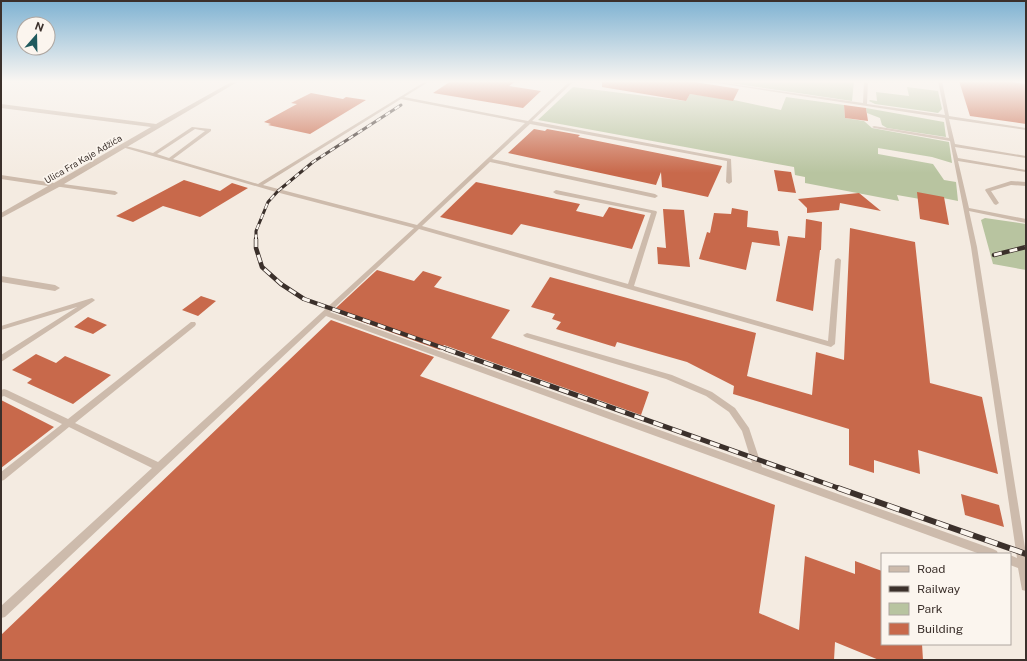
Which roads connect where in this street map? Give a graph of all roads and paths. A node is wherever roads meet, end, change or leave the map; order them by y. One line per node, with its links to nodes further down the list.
1 (46, 112): 10 (street)
2 (181, 112): 10 (street, Ulica Fra Kaje Adžića)
3 (378, 112): 25 (lane)
4 (474, 112): 9 (lane)
5 (539, 112): 9 (lane)
6 (912, 112): 8 (lane)
7 (946, 112): 8 (lane)
8 (947, 117): 12 (lane); 13 (lane)
9 (528, 122): 18 (lane); 22 (lane)
10 (156, 126): 14 (street, Ulica Fra Kaje Adžića)
11 (874, 127): 13 (lane)
12 (1026, 129)
13 (953, 143): 16 (lane); 19 (lane)
14 (124, 146): 15 (lane); 24 (street, Ulica Fra Kaje Adžića)
15 (154, 154): 17 (lane); 17 (lane)
16 (1026, 158)
17 (170, 159): 25 (lane)
18 (489, 160): 28 (lane); 35 (lane)
19 (956, 160): 20 (lane); 30 (lane)
20 (1026, 171)
21 (1, 177): 24 (street)
22 (729, 182)
23 (1026, 184): 29 (lane)
24 (56, 185): 27 (lane); 31 (street, Ulica Fra Kaje Adžića)
25 (259, 185): 35 (lane)
26 (556, 192): 38 (lane)
27 (115, 193)
28 (655, 196)
29 (996, 203)
30 (966, 210): 33 (lane); 52 (lane)
31 (1, 216)
32 (1026, 216): 33 (lane)
33 (1019, 220): 34 (lane)
34 (1026, 221)
35 (418, 227): 38 (lane); 40 (lane)
36 (838, 260): 38 (lane)
37 (1, 279): 39 (street)
38 (630, 287)
39 (55, 288)
40 (325, 313): 47 (lane); 48 (lane)
41 (193, 324): 46 (lane)
42 (1, 328): 44 (lane)
43 (527, 335): 48 (lane)
44 (1, 359)
45 (1, 394): 46 (lane)
46 (69, 423): 47 (lane); 49 (lane)
47 (159, 467): 54 (lane)
48 (758, 468): 50 (lane)
49 (1, 477)
50 (990, 553)
51 (1011, 560): 52 (lane)
52 (1024, 565): 53 (lane)
53 (1026, 586)
54 (1, 613)

